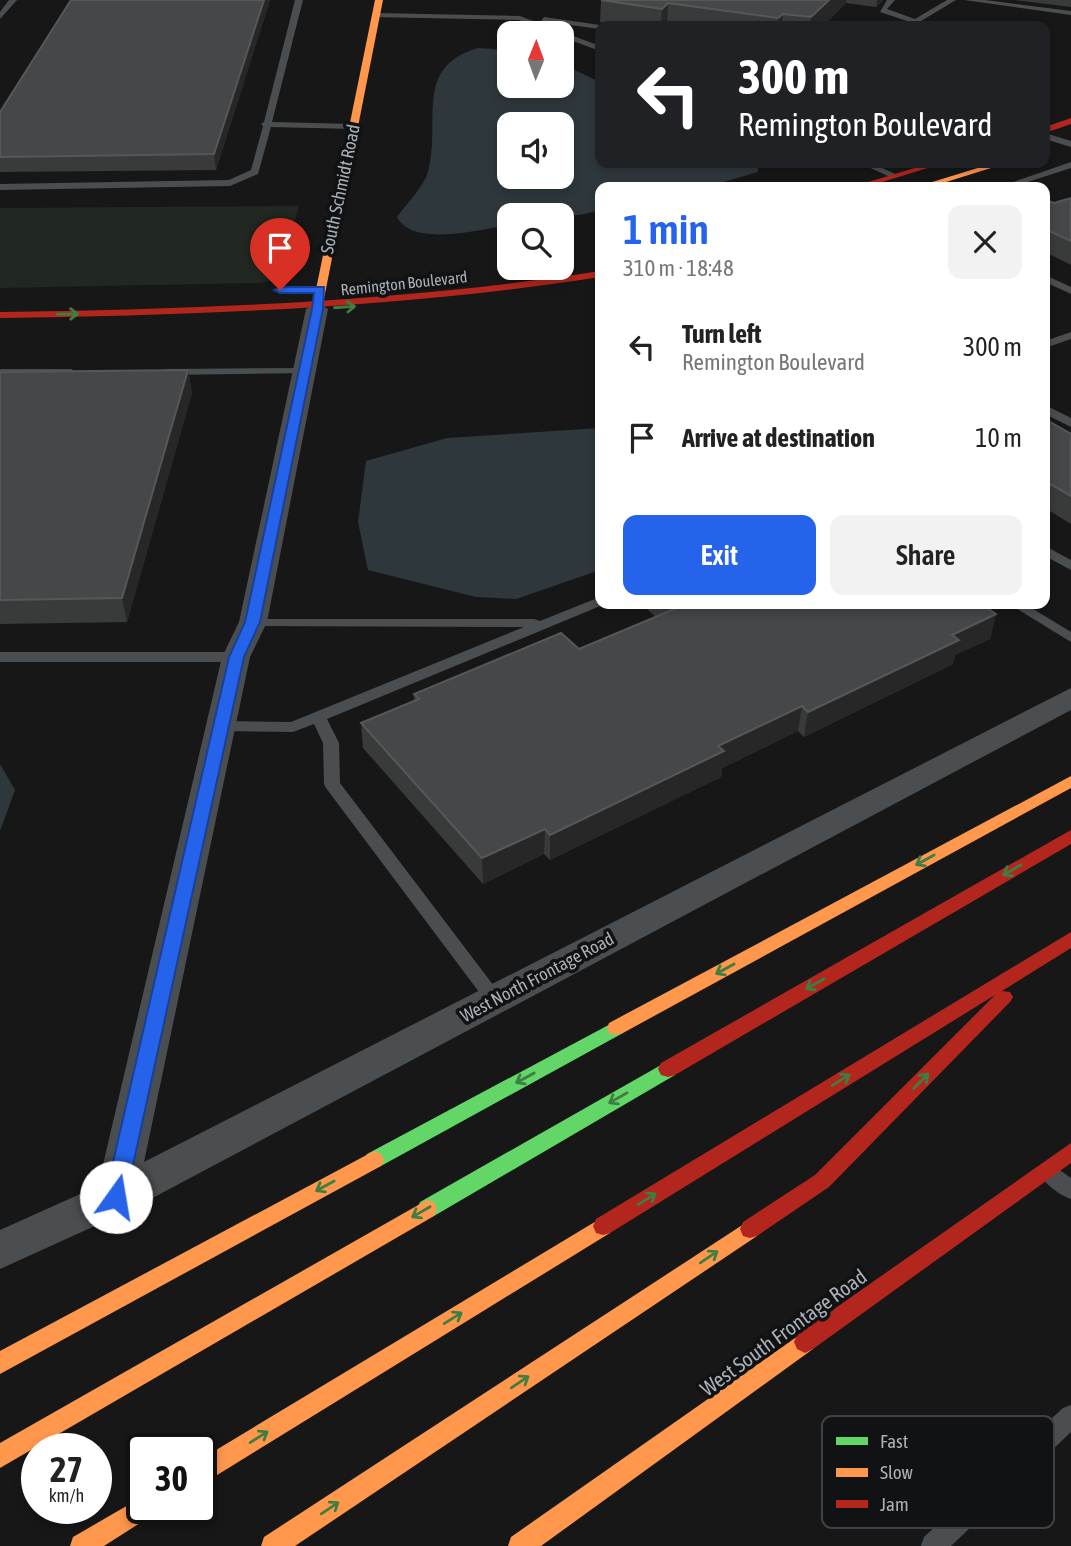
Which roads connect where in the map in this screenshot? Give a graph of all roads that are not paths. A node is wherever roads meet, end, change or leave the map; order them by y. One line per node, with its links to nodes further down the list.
1 (13, 0): 8 (lane)
2 (299, 0): 21 (lane)
3 (891, 0): 12 (lane)
4 (952, 0): 13 (lane)
5 (968, 0): 7 (lane)
6 (378, 8): 9 (lane); 22 (main road, South Schmidt Road)
7 (1071, 13)
8 (0, 18)
9 (520, 18): 10 (lane); 11 (lane)
10 (528, 21)
11 (558, 21)
12 (913, 21)
13 (918, 21)
14 (574, 23): 15 (lane)
15 (595, 26)
16 (595, 27): 17 (lane)
17 (574, 29)
18 (574, 38): 19 (lane)
19 (595, 47)
20 (1071, 121): 23 (main road)
21 (265, 124): 22 (lane); 35 (lane)
22 (353, 127): 41 (main road, South Schmidt Road)
23 (1050, 128)
24 (1050, 137): 25 (lane)
25 (1070, 143): 26 (main road)
26 (1050, 149)
27 (1071, 165): 34 (lane)
28 (876, 168): 31 (lane)
29 (923, 168): 31 (main road)
30 (986, 168): 33 (main road)
31 (895, 176): 32 (main road)
32 (874, 182)
33 (937, 182)
34 (1019, 182)
35 (0, 187)
36 (497, 273): 41 (main road, Remington Boulevard)
37 (595, 275): 41 (main road, Remington Boulevard, one-way to 37)
38 (1050, 280): 40 (lane)
39 (284, 290): 41 (main road, Remington Boulevard)
40 (1071, 291)
41 (319, 299): 42 (main road, Remington Boulevard, one-way to 41); 45 (street, South Schmidt Road)
42 (0, 315)
43 (1071, 335): 44 (lane)
44 (1050, 343)
45 (304, 371): 48 (lane); 55 (street, South Schmidt Road)
46 (0, 372): 47 (lane)
47 (90, 372)
48 (155, 372)
49 (1050, 412): 50 (lane)
50 (1071, 423)
51 (1050, 553): 52 (lane)
52 (1071, 566)
53 (595, 603): 56 (lane)
54 (1024, 609): 57 (lane)
55 (253, 622): 56 (lane); 59 (street, South Schmidt Road)
56 (543, 623): 61 (lane)
57 (1071, 639)
58 (0, 657): 59 (lane)
59 (236, 657): 62 (street, South Schmidt Road)
60 (1071, 698): 67 (street, West North Frontage Road)
61 (318, 717): 62 (lane); 67 (lane)
62 (222, 726): 71 (street, South Schmidt Road)
63 (1071, 781): 73 (main road, one-way to 73)
64 (1071, 836): 76 (main road, one-way to 76)
65 (1071, 939): 66 (main road)
66 (1047, 953): 77 (main road, one-way to 66); 81 (main road, one-way to 66)
67 (494, 999): 71 (street, West North Frontage Road)
68 (1071, 1152): 69 (main road, West South Frontage Road)
69 (1046, 1170): 70 (lane); 82 (main road, West South Frontage Road)
70 (1071, 1190)
71 (116, 1197): 72 (street, West North Frontage Road)
72 (0, 1250)
73 (0, 1363)
74 (1071, 1416): 75 (lane)
75 (1054, 1432)
76 (0, 1456)
77 (217, 1463)
78 (126, 1519): 80 (main road)
79 (952, 1528): 83 (lane)
80 (82, 1546)
81 (273, 1546)
82 (520, 1546)
83 (933, 1546)

